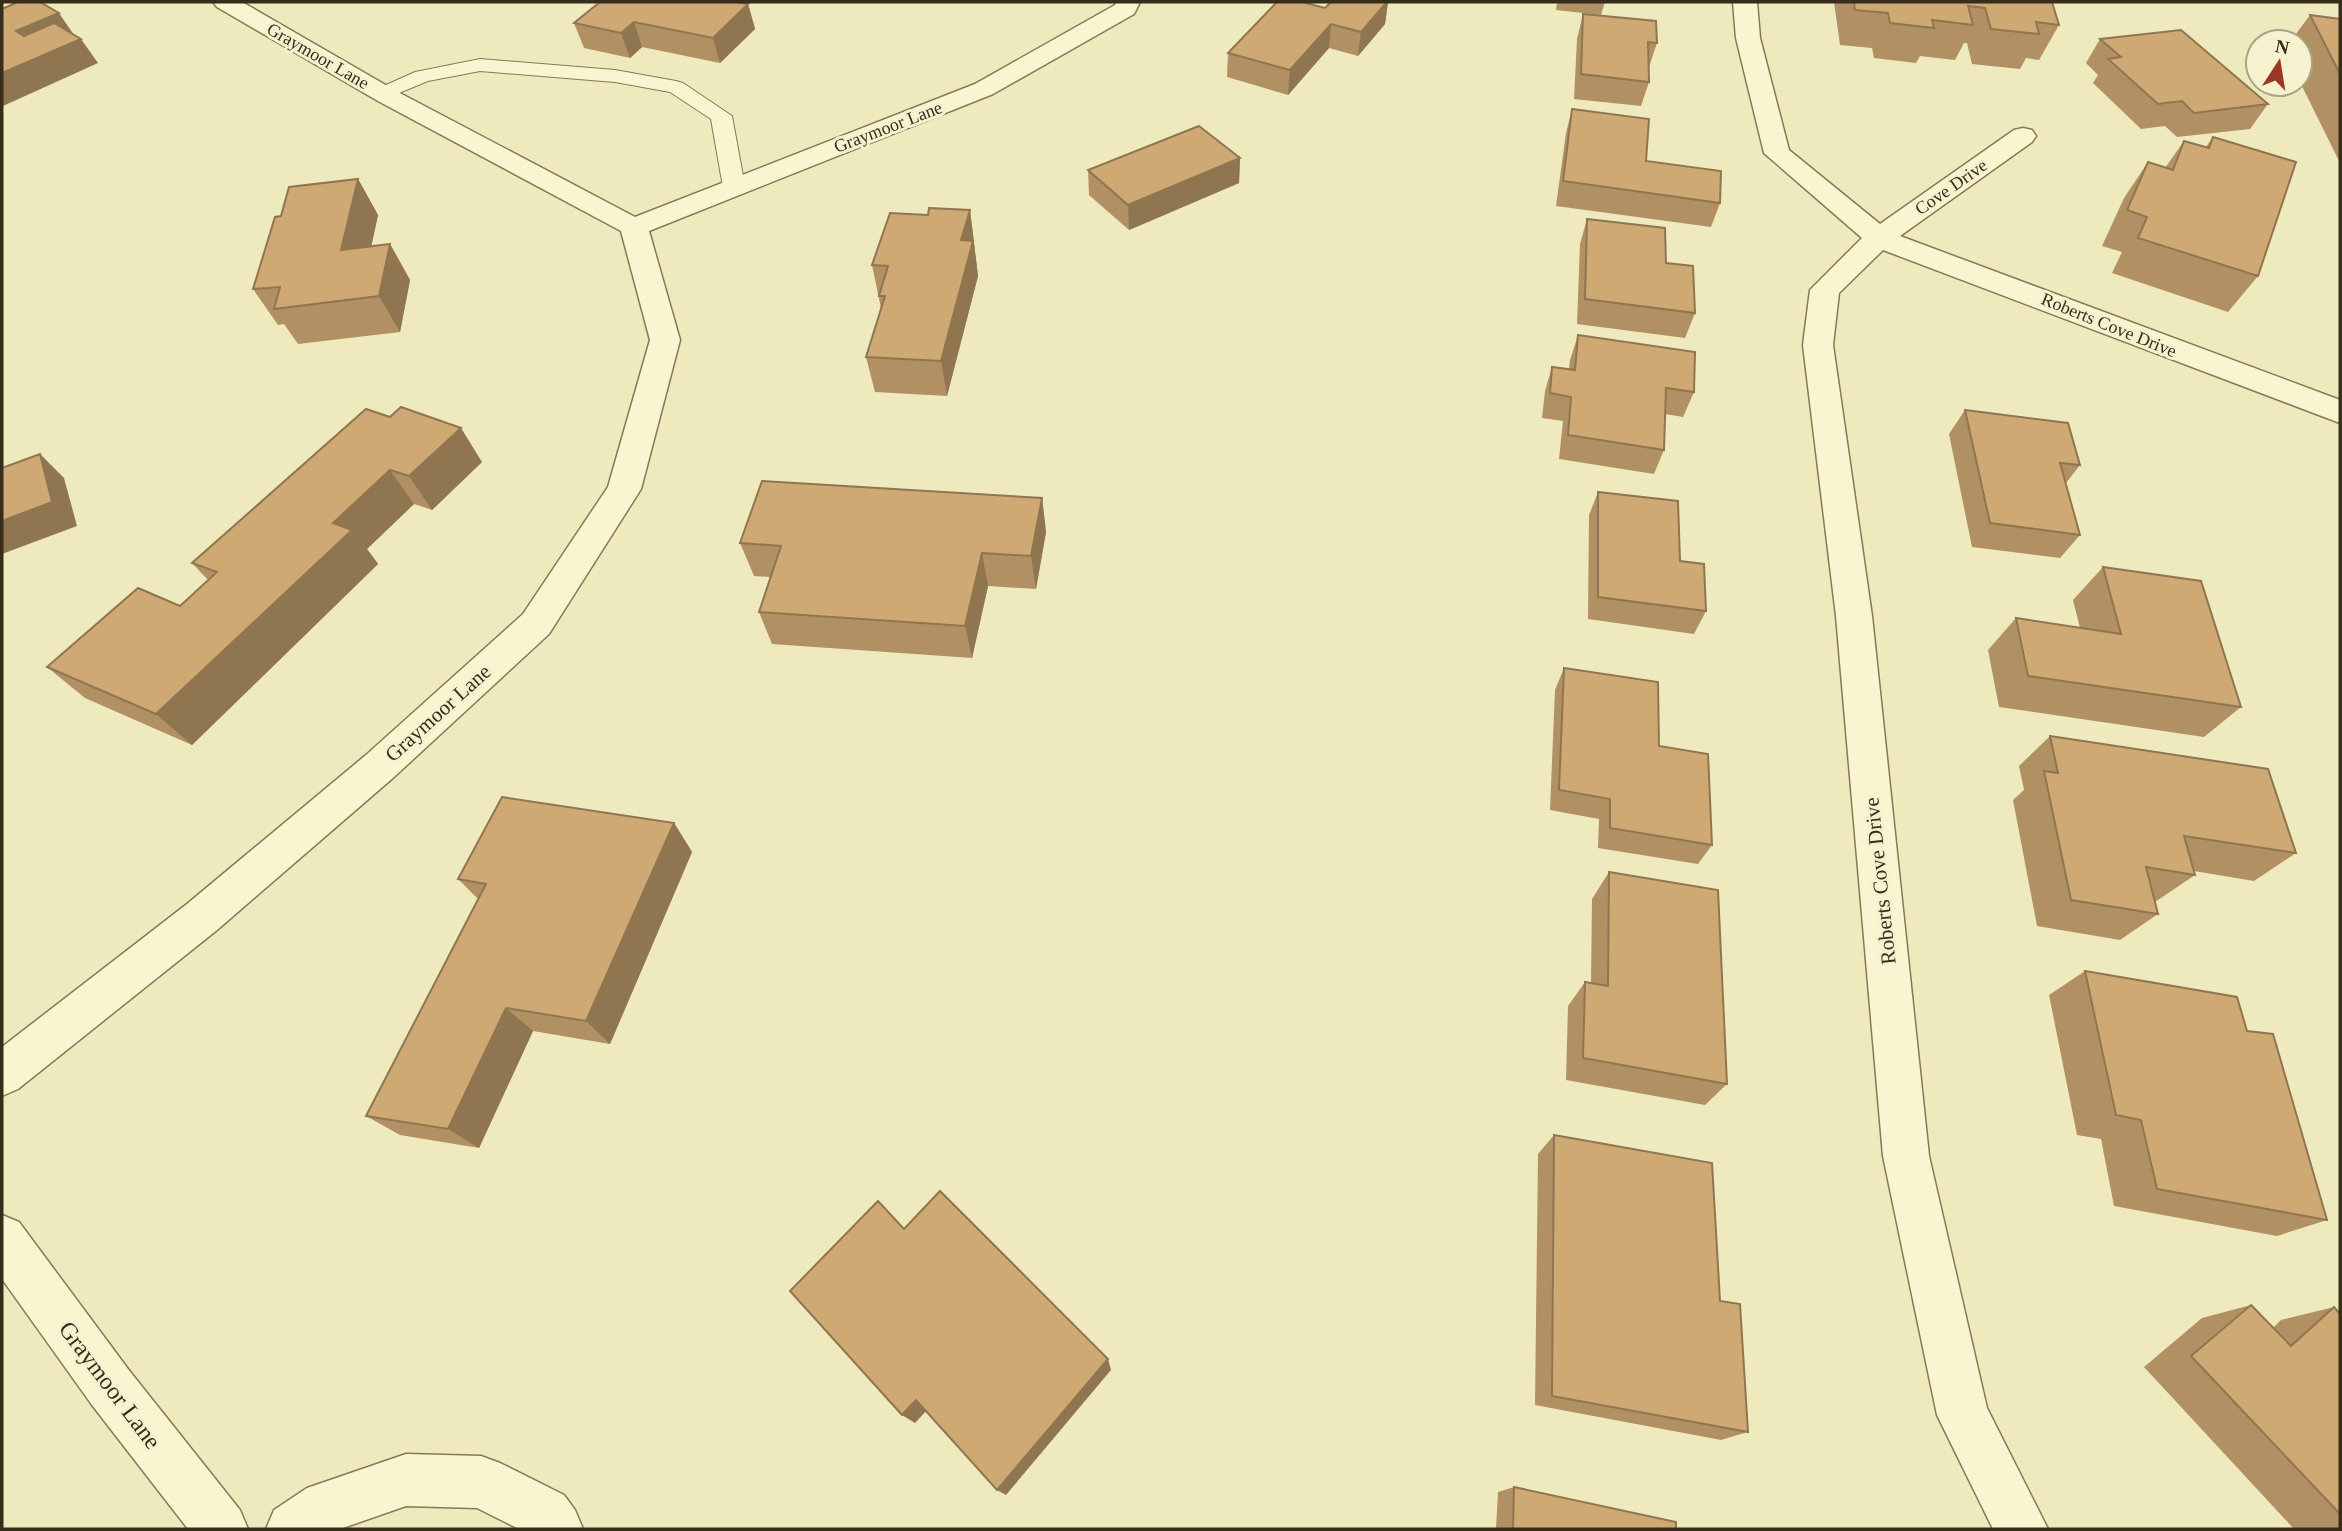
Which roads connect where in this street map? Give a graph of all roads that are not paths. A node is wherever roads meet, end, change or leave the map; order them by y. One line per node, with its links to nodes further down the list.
1 (225, 2): 4 (street, Graymoor Lane)
2 (1128, 2): 6 (street, Graymoor Lane)
3 (1745, 2): 8 (street, Roberts Cove Drive)
4 (382, 94): 6 (lane); 7 (street, Graymoor Lane)
5 (2023, 136): 8 (street, Cove Drive)
6 (734, 187): 7 (street, Graymoor Lane)
7 (634, 227): 10 (street, Graymoor Lane)
8 (1879, 238): 9 (street, Roberts Cove Drive); 15 (street, Roberts Cove Drive)
9 (2340, 412)
10 (2, 1074)
11 (2, 1239): 12 (street, Graymoor Lane)
12 (221, 1529)
13 (293, 1529): 14 (street)
14 (556, 1529)
15 (2021, 1529)

